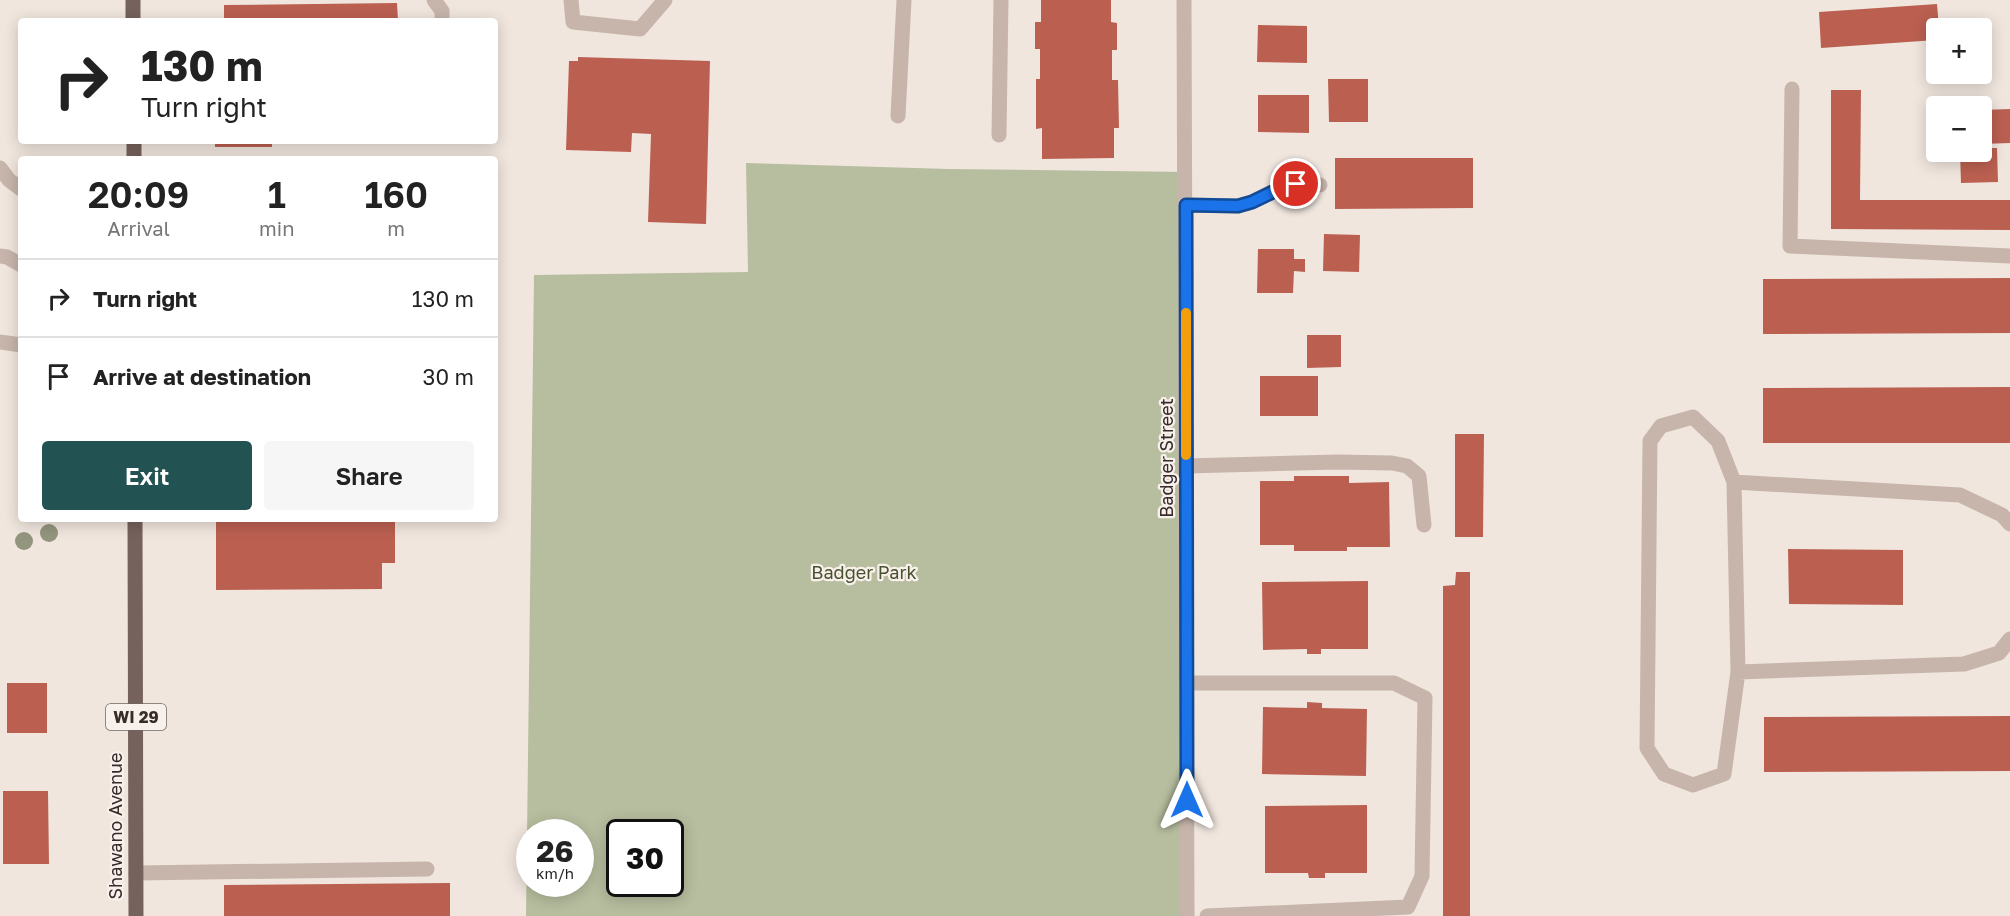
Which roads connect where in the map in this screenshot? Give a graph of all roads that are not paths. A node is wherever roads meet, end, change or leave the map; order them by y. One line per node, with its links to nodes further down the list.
1 (133, 0): 8 (main road)
2 (434, 0): 9 (street)
3 (571, 0): 4 (street)
4 (665, 0)
5 (904, 0): 11 (street)
6 (1001, 0): 12 (street)
7 (1184, 0): 16 (street, Badger Street)
8 (133, 18)
9 (442, 18)
10 (1792, 89): 18 (street)
11 (898, 116)
12 (999, 135)
13 (0, 168): 15 (street)
14 (1320, 185): 16 (street)
15 (18, 187)
16 (1186, 205): 22 (street, Badger Street)
17 (0, 256): 19 (street)
18 (2010, 256)
19 (18, 263)
20 (0, 342): 21 (street)
21 (18, 345)
22 (1186, 465): 26 (street); 29 (street, Badger Street)
23 (1734, 482): 25 (street); 28 (street); 28 (street)
24 (135, 522): 31 (main road, Shawano Avenue / WI 29)
25 (2010, 524)
26 (1424, 525)
27 (2010, 639): 28 (street)
28 (1738, 672)
29 (1187, 683): 32 (street); 34 (street, Badger Street)
30 (427, 869): 31 (street)
31 (136, 873): 33 (main road, Shawano Avenue / WI 29)
32 (1408, 911): 35 (street)
33 (136, 916)
34 (1187, 916)
35 (1207, 916)

